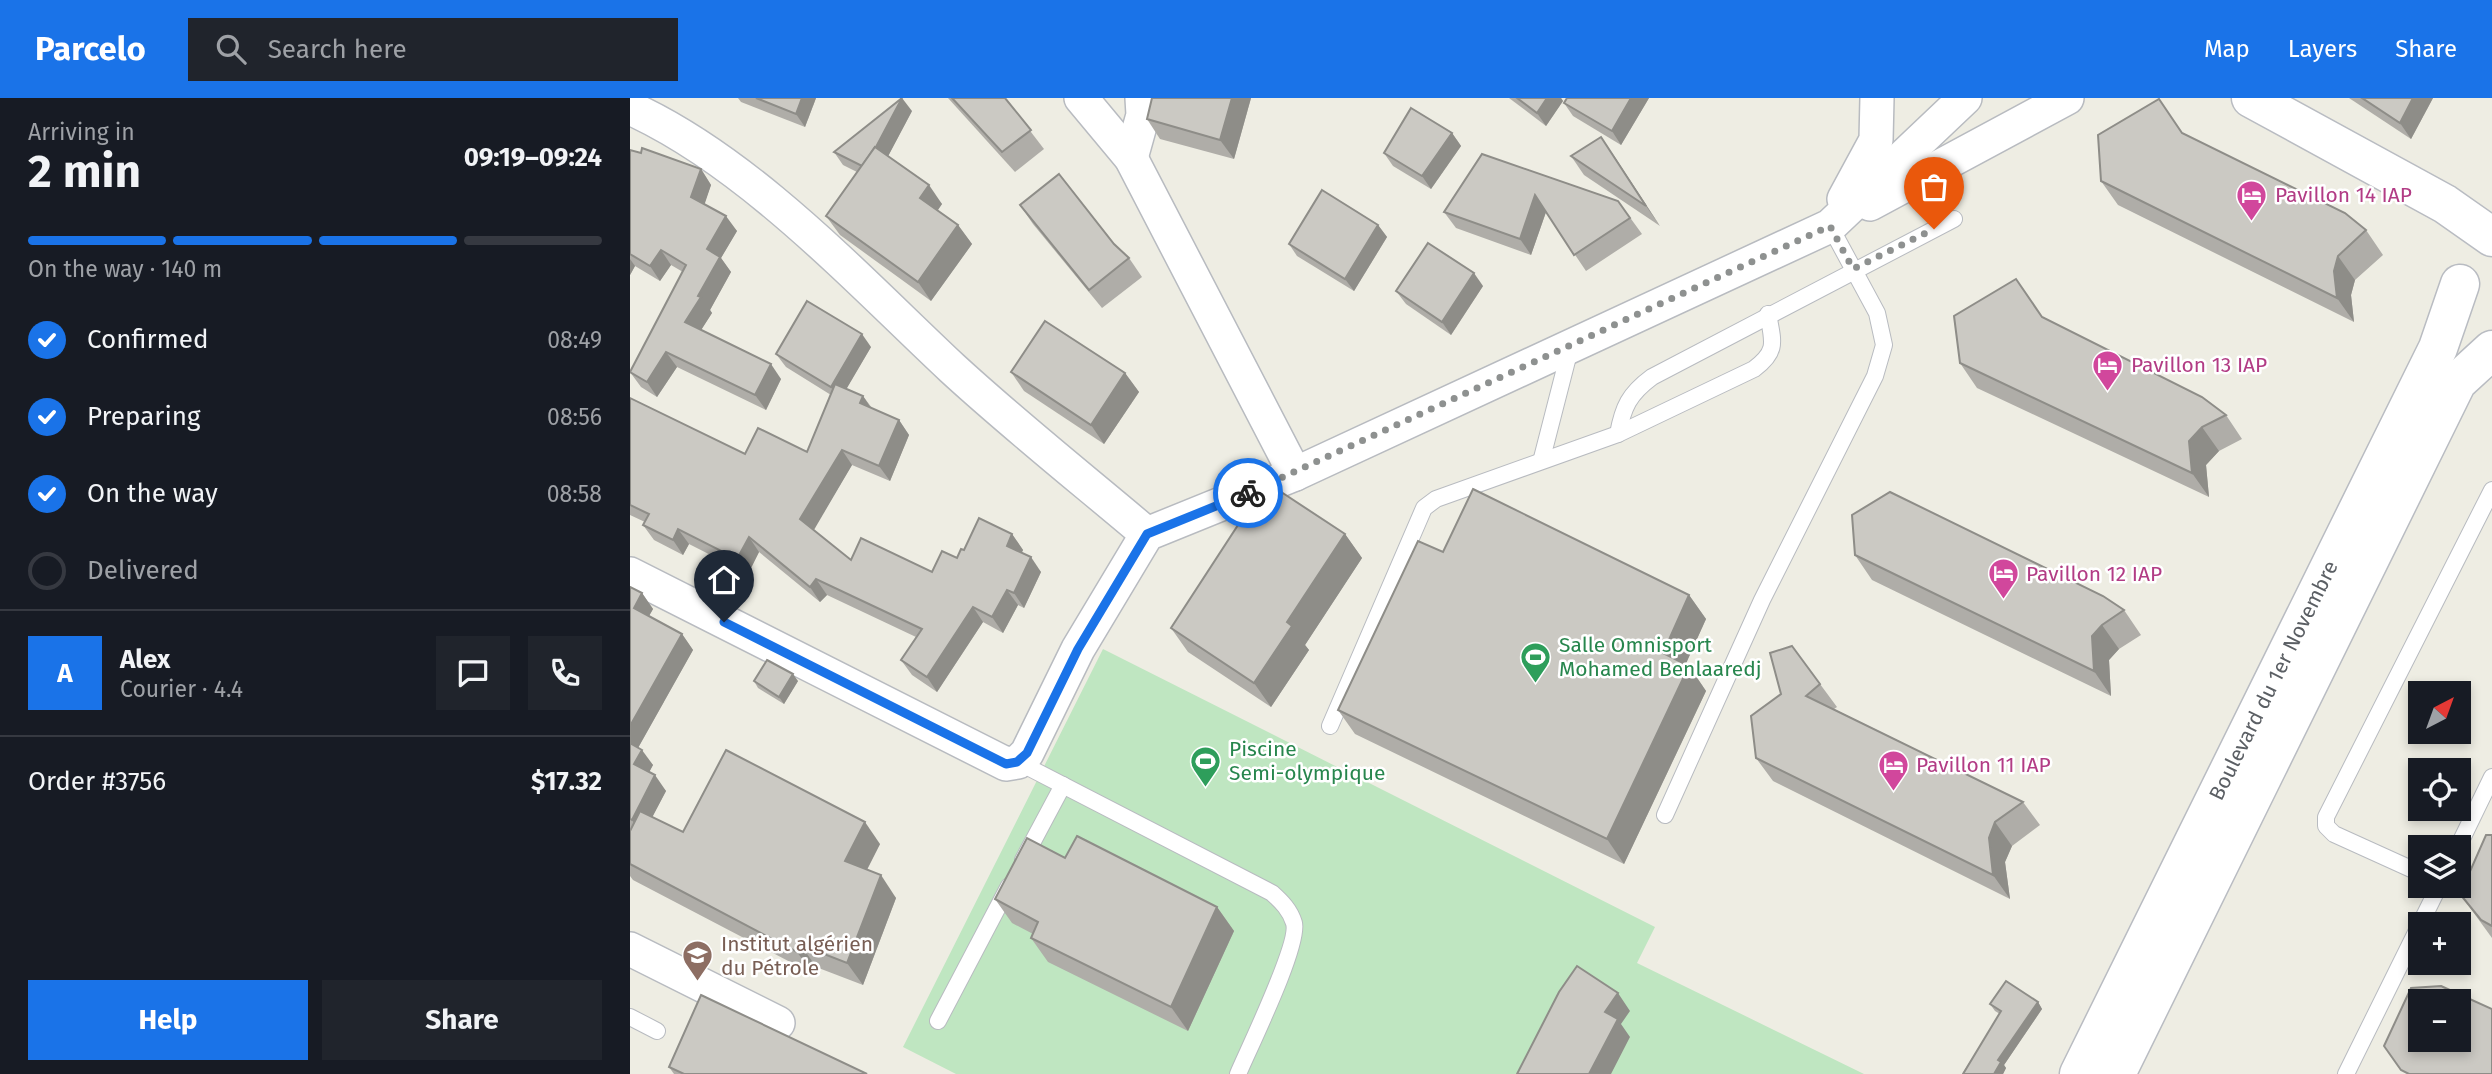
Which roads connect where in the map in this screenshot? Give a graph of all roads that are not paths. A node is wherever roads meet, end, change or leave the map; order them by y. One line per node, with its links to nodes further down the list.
1 (1081, 98): 8 (street)
2 (1142, 98): 8 (street)
3 (1877, 98): 10 (street)
4 (1965, 98): 10 (street)
5 (2067, 98): 10 (street)
6 (2251, 98): 11 (main road)
7 (630, 108): 21 (street)
8 (1131, 158): 19 (street)
9 (1954, 219): 12 (lane)
10 (1830, 226): 12 (lane); 15 (street)
11 (2492, 239): 13 (main road, Boulevard du 1er Novembre)
12 (1853, 269): 14 (lane); 27 (lane)
13 (2460, 284): 16 (main road); 37 (main road, Boulevard du 1er Novembre)
14 (1768, 314): 17 (lane); 17 (lane)
15 (1571, 346): 18 (lane); 19 (street)
16 (2492, 349): 38 (main road, Boulevard du 1er Novembre)
17 (1618, 434): 18 (lane)
18 (1542, 458): 23 (lane)
19 (1295, 474): 21 (street)
20 (2492, 490): 29 (lane)
21 (1147, 534): 24 (street)
22 (630, 574): 24 (street)
23 (1330, 726)
24 (1017, 762): 26 (lane)
25 (2492, 777): 28 (lane)
26 (1063, 785): 33 (lane); 36 (lane)
27 (1665, 815)
28 (2464, 835)
29 (2408, 868)
30 (2433, 898): 39 (lane)
31 (630, 949): 34 (street)
32 (630, 1017): 35 (lane)
33 (938, 1021)
34 (778, 1023)
35 (657, 1031)
36 (1238, 1074)
37 (2079, 1074)
38 (2116, 1074)
39 (2346, 1074)

